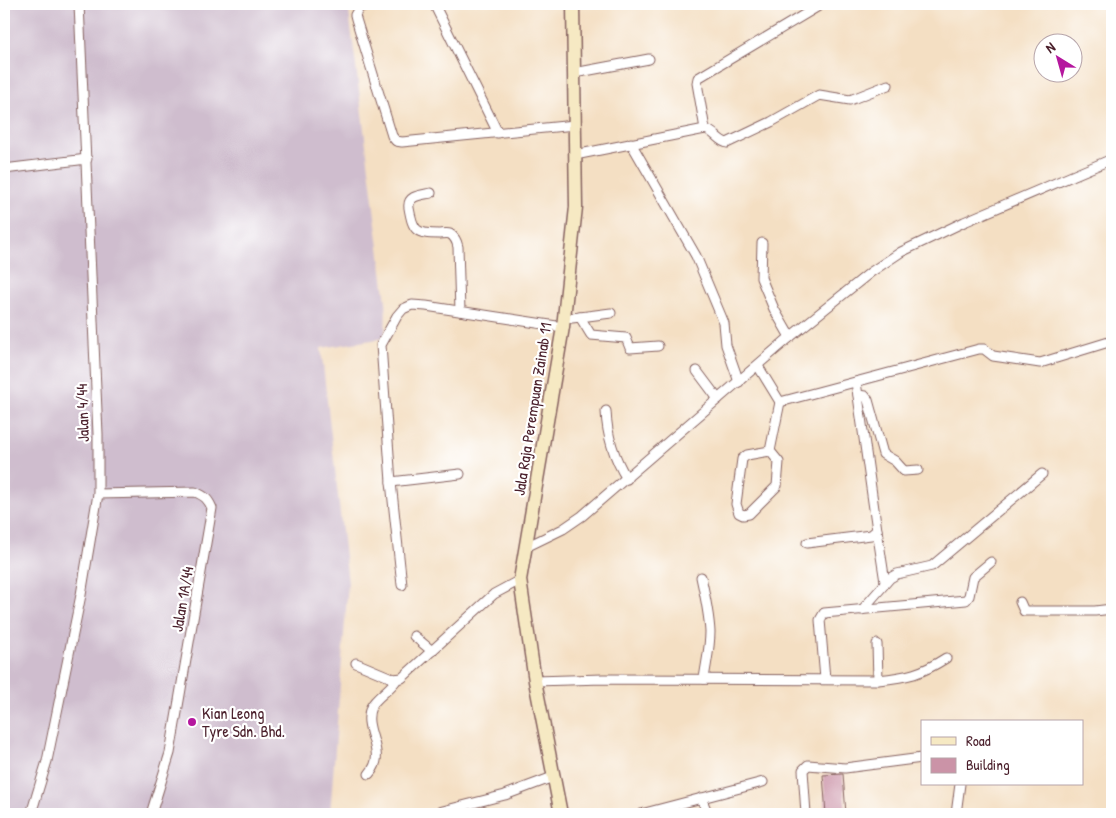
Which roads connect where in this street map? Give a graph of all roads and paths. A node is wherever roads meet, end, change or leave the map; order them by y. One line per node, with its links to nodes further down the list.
1 (79, 4): 14 (street, Jalan 4/44)
2 (369, 4): 11 (street)
3 (434, 4): 11 (street)
4 (573, 4): 7 (main road, Jala Raja Perempuan Zainab 11)
5 (822, 4): 10 (street)
6 (649, 59): 7 (street)
7 (574, 73): 9 (main road, Jala Raja Perempuan Zainab 11)
8 (888, 85): 10 (street)
9 (575, 125): 11 (street); 13 (main road, Jala Raja Perempuan Zainab 11)
10 (705, 129): 12 (street)
11 (498, 132)
12 (631, 144): 13 (street); 28 (street)
13 (575, 155): 22 (main road, Jala Raja Perempuan Zainab 11)
14 (87, 159): 16 (street); 42 (street, Jalan 4/44)
15 (1112, 159): 23 (street)
16 (4, 169)
17 (432, 193): 19 (street)
18 (762, 243): 23 (street)
19 (460, 311): 22 (street); 41 (street)
20 (612, 313): 21 (street)
21 (580, 317): 22 (street); 25 (street)
22 (563, 323): 45 (main road, Jala Raja Perempuan Zainab 11)
23 (790, 338): 26 (street)
24 (1112, 341): 29 (street)
25 (658, 346)
26 (758, 366): 28 (street); 32 (street)
27 (697, 371): 31 (street)
28 (739, 382): 31 (street)
29 (856, 382): 30 (street); 32 (street)
30 (858, 395): 35 (street); 36 (street)
31 (718, 400): 40 (street)
32 (780, 402): 34 (street)
33 (606, 411): 40 (street)
34 (770, 451): 34 (street)
35 (883, 454): 36 (street); 37 (street)
36 (867, 457): 43 (street)
37 (918, 470)
38 (460, 474): 41 (street)
39 (1042, 474): 49 (street)
40 (627, 479): 45 (street)
41 (391, 482): 50 (street)
42 (98, 494): 70 (street, Jalan 4/44); 71 (street, Jalan 1A/44)
43 (877, 530): 44 (street); 49 (street)
44 (807, 543)
45 (526, 548): 48 (main road, Jala Raja Perempuan Zainab 11)
46 (991, 562): 53 (street)
47 (701, 578): 60 (street)
48 (520, 580): 56 (street); 63 (main road, Jala Raja Perempuan Zainab 11)
49 (885, 582): 53 (street)
50 (402, 585)
51 (1020, 602): 52 (street)
52 (1112, 609)
53 (862, 610): 61 (street)
54 (414, 636): 56 (street)
55 (877, 644): 62 (street)
56 (432, 651): 59 (street)
57 (946, 658): 62 (street)
58 (356, 664): 59 (street)
59 (397, 679): 65 (street)
60 (704, 679): 61 (street); 63 (street)
61 (825, 679): 62 (street)
62 (878, 680)
63 (535, 681): 66 (main road, Jala Raja Perempuan Zainab 11)
64 (921, 758): 76 (street)
65 (370, 774)
66 (553, 777): 72 (street); 73 (main road, Jala Raja Perempuan Zainab 11)
67 (763, 782): 69 (street)
68 (960, 786): 77 (street)
69 (700, 798): 74 (street); 75 (street)
70 (31, 814)
71 (151, 814)
72 (431, 814)
73 (561, 814)
74 (641, 814)
75 (708, 814)
76 (806, 814)
77 (956, 814)

